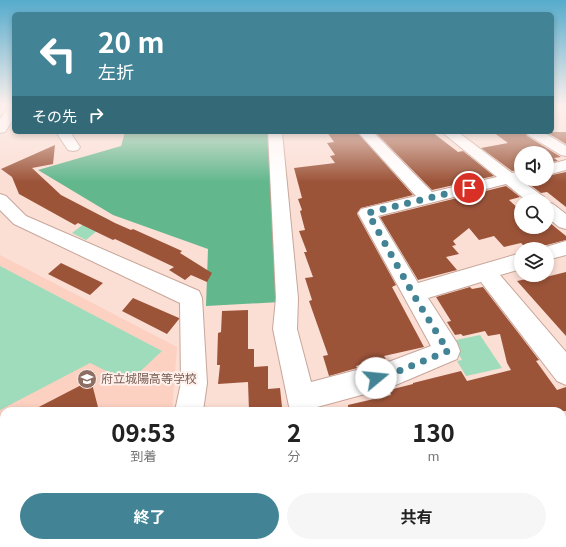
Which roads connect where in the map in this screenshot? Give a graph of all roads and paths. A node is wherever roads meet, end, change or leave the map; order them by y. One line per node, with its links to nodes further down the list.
1 (66, 134): 6 (street)
2 (274, 134): 24 (street)
3 (367, 134): 14 (street)
4 (452, 134): 10 (street)
5 (536, 134): 7 (street)
6 (73, 147)
7 (566, 152)
8 (566, 165): 9 (street)
9 (554, 168)
10 (514, 176)
11 (514, 177): 14 (street)
12 (524, 186): 13 (street)
13 (531, 194)
14 (428, 198): 22 (street)
15 (0, 200): 25 (street)
16 (554, 214): 17 (street)
17 (566, 223)
18 (566, 248): 19 (street)
19 (554, 251)
20 (514, 263): 21 (street)
21 (485, 272): 22 (street); 23 (street)
22 (413, 294): 24 (street)
23 (566, 372)
24 (302, 404)
25 (190, 407)

